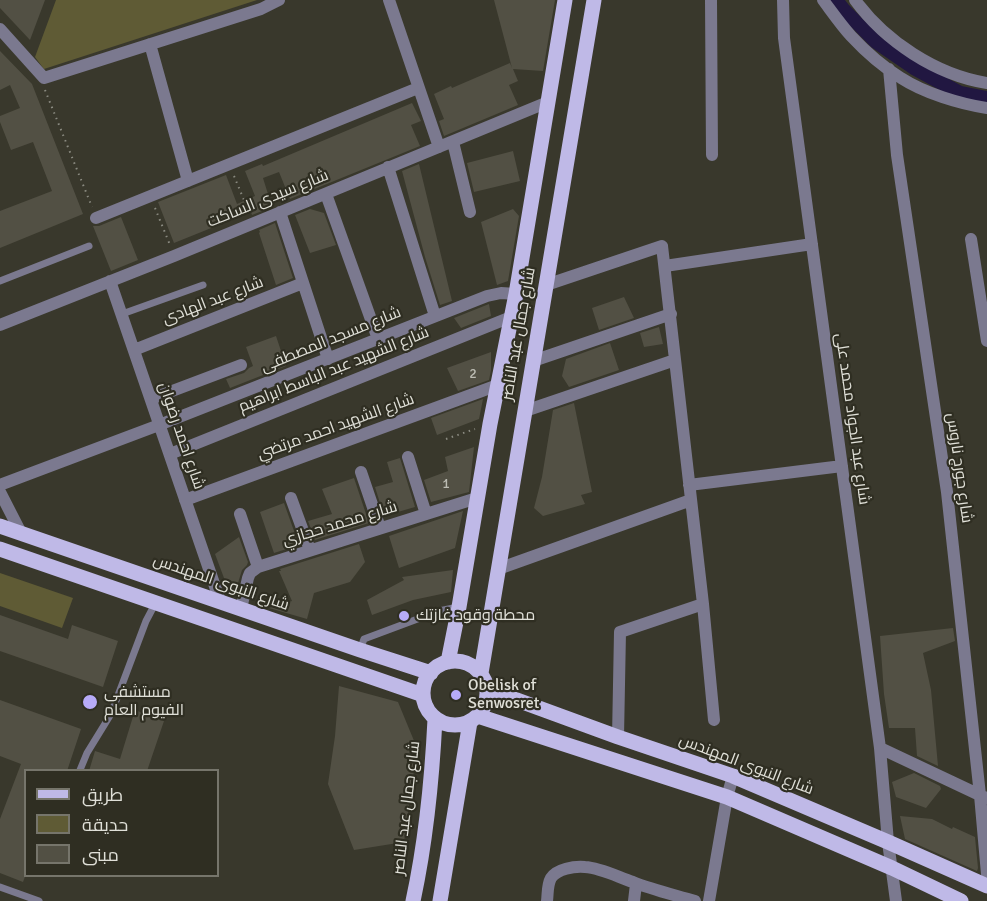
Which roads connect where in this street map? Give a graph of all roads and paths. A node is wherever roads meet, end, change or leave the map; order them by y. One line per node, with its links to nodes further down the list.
1 (279, 0): 10 (street)
2 (389, 0): 14 (street)
3 (565, 0): 15 (main road, شارع جمال عبد الناصر)
4 (594, 0): 38 (main road, شارع جمال عبد الناصر)
5 (711, 0): 19 (street)
6 (783, 0): 30 (street, شارع عبد الجواد محمد على)
7 (823, 0): 11 (street)
8 (855, 0): 13 (street)
9 (0, 29): 12 (street)
10 (150, 44): 12 (street); 22 (street)
11 (889, 69): 16 (street); 97 (street, شارع جورج ناروس)
12 (44, 78): 27 (path)
13 (987, 82)
14 (418, 88): 18 (street); 20 (street)
15 (548, 102): 17 (street, شارع سيدى الساكت); 39 (main road, شارع جمال عبد الناصر)
16 (987, 108)
17 (453, 142): 18 (street, شارع سيدى الساكت); 26 (street)
18 (439, 147): 21 (street, شارع سيدى الساكت)
19 (712, 155)
20 (229, 164): 22 (street); 28 (path)
21 (388, 167): 23 (street, شارع سيدى الساكت); 42 (street)
22 (188, 181): 24 (street)
23 (326, 194): 25 (street, شارع سيدى الساكت); 45 (street)
24 (150, 196): 27 (street); 32 (path)
25 (280, 212): 28 (street, شارع سيدى الساكت); 36 (street)
26 (470, 212)
27 (96, 218)
28 (253, 224): 32 (street, شارع سيدى الساكت)
29 (971, 238): 46 (street)
30 (812, 244): 33 (street); 60 (street, شارع عبد الجواد محمد على)
31 (89, 246): 34 (lane)
32 (174, 256): 35 (street, شارع سيدى الساكت)
33 (665, 266): 38 (street); 41 (street)
34 (0, 281)
35 (110, 281): 40 (street, شارع احمد رضوان); 44 (street, شارع سيدى الساكت)
36 (303, 283): 47 (street, شارع عبد الهادى); 48 (street)
37 (203, 285): 40 (lane)
38 (546, 285): 50 (main road, شارع جمال عبد الناصر)
39 (516, 294): 42 (street, شارع مسجد المصطفى); 43 (main road, شارع جمال عبد الناصر)
40 (122, 314): 47 (street, شارع احمد رضوان)
41 (670, 314): 49 (street); 50 (street)
42 (435, 316): 45 (street, شارع مسجد المصطفى)
43 (511, 317): 52 (main road, شارع جمال عبد الناصر); 58 (street, شارع الشهيد عبد الباسط ابراهيم)
44 (0, 325)
45 (378, 339): 48 (street, شارع مسجد المصطفى)
46 (987, 341)
47 (134, 350): 53 (street, شارع احمد رضوان)
48 (328, 359): 56 (street, شارع مسجد المصطفى)
49 (675, 360): 54 (street); 63 (street)
50 (533, 361): 54 (main road, شارع جمال عبد الناصر)
51 (242, 365): 53 (street)
52 (498, 385): 55 (main road, شارع جمال عبد الناصر); 67 (street, شارع الشهيد احمد مرتضي)
53 (151, 399): 56 (street, شارع احمد رضوان)
54 (525, 411): 77 (main road, شارع جمال عبد الناصر)
55 (490, 424): 57 (path); 66 (main road, شارع جمال عبد الناصر)
56 (159, 425): 58 (street, شارع احمد رضوان); 62 (street, شارع مسجد المصطفى)
57 (447, 438)
58 (170, 454): 67 (street, شارع احمد رضوان)
59 (408, 457): 70 (street)
60 (842, 466): 63 (street); 94 (street, شارع عبد الجواد محمد على)
61 (361, 472): 72 (street)
62 (0, 485)
63 (689, 485): 68 (street)
64 (0, 492): 73 (street)
65 (291, 498): 75 (street)
66 (477, 498): 70 (street, شارع محمد حجازي); 82 (main road, شارع جمال عبد الناصر)
67 (185, 500): 79 (street, شارع احمد رضوان)
68 (691, 500): 77 (street); 81 (street)
69 (240, 514): 76 (street)
70 (426, 514): 72 (street, شارع محمد حجازي)
71 (0, 526): 73 (main road, شارع النبوى المهندس)
72 (380, 528): 75 (street, شارع محمد حجازي)
73 (21, 533): 78 (main road, شارع النبوى المهندس)
74 (0, 549): 80 (main road)
75 (310, 550): 76 (street, شارع محمد حجازي)
76 (258, 567): 83 (street)
77 (498, 569): 87 (main road, شارع جمال عبد الناصر)
78 (165, 583): 79 (main road, شارع النبوى المهندس); 80 (main road)
79 (220, 601): 83 (main road, شارع النبوى المهندس)
80 (156, 603): 89 (main road); 95 (lane)
81 (703, 604): 92 (street); 93 (street)
82 (459, 607): 84 (lane); 85 (main road, شارع جمال عبد الناصر)
83 (241, 609): 84 (main road, شارع النبوى المهندس)
84 (360, 650): 86 (main road, شارع النبوى المهندس)
85 (448, 662): 86 (main road); 87 (main road)
86 (431, 673): 89 (main road)
87 (481, 674): 88 (main road)
88 (487, 689): 91 (main road); 93 (main road, شارع النبوى المهندس)
89 (423, 695): 90 (main road)
90 (435, 719): 91 (main road); 100 (main road, شارع جمال عبد الناصر)
91 (474, 719): 98 (main road); 101 (main road)
92 (714, 720)
93 (618, 737): 96 (main road, شارع النبوى المهندس)
94 (880, 748): 97 (street); 99 (street, شارع عبد الجواد محمد على)
95 (81, 769)
96 (733, 776): 98 (street); 99 (main road, شارع النبوى المهندس)
97 (984, 796): 103 (street, شارع جورج ناروس)
98 (727, 797): 102 (main road); 113 (street)
99 (888, 842): 102 (street, شارع عبد الجواد محمد على); 105 (main road, شارع النبوى المهندس)
100 (423, 850): 101 (main road); 108 (main road, شارع جمال عبد الناصر)
101 (448, 854): 109 (main road)
102 (892, 868): 114 (street, شارع عبد الجواد محمد على); 115 (main road)
103 (987, 874)
104 (636, 884): 110 (street); 111 (street); 112 (street)
105 (987, 886)
106 (0, 887): 107 (lane)
107 (39, 901)
108 (413, 901)
109 (440, 901)
110 (547, 901)
111 (634, 901)
112 (695, 901)
113 (709, 901)
114 (896, 901)
115 (961, 901)

